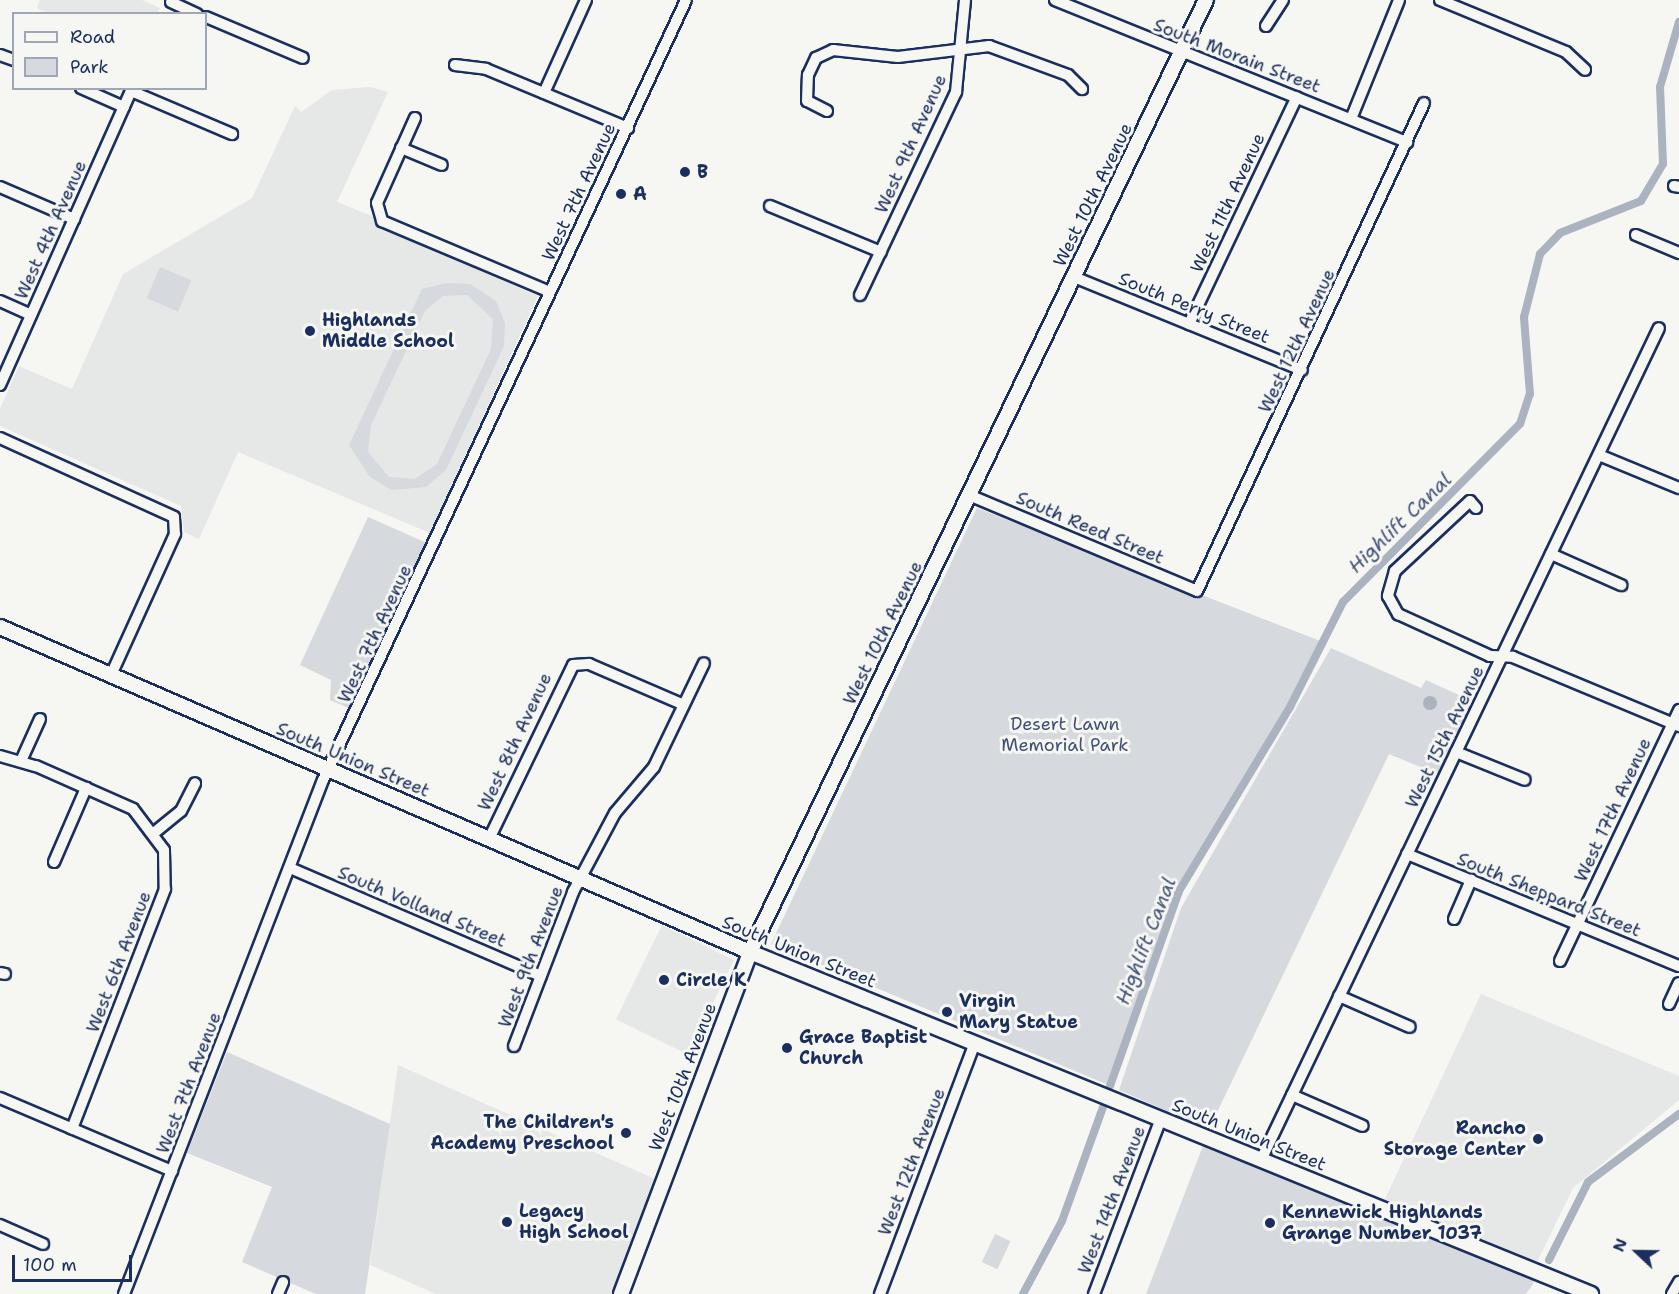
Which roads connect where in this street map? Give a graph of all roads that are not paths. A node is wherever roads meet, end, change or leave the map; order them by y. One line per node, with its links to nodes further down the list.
1 (586, 0): 21 (street)
2 (687, 0): 28 (street, West 7th Avenue)
3 (965, 0): 13 (street, West 9th Avenue)
4 (1055, 0): 14 (street, South Morain Street)
5 (1206, 0): 14 (main road, West 10th Avenue)
6 (1283, 0): 12 (street)
7 (1398, 0): 27 (street)
8 (1440, 0): 17 (street)
9 (172, 1): 10 (street)
10 (193, 12)
11 (207, 17): 15 (street)
12 (1266, 26)
13 (962, 46): 18 (street); 25 (street); 37 (street, West 9th Avenue)
14 (1181, 53): 22 (street, South Morain Street); 39 (main road, West 10th Avenue)
15 (303, 58)
16 (455, 64): 21 (street)
17 (1585, 70)
18 (1082, 89)
19 (86, 90): 24 (street)
20 (132, 90): 24 (street, West 4th Avenue); 29 (street)
21 (544, 93): 28 (street)
22 (1297, 97): 27 (street, South Morain Street); 44 (street, West 11th Avenue)
23 (1424, 103): 30 (street, West 12th Avenue)
24 (124, 107): 35 (street, West 4th Avenue)
25 (827, 111)
26 (415, 118): 31 (street)
27 (1351, 119): 30 (street, South Morain Street)
28 (628, 128): 40 (street, West 7th Avenue)
29 (232, 134)
30 (1407, 142): 46 (street, West 12th Avenue)
31 (402, 148): 32 (street); 40 (street)
32 (442, 165)
33 (0, 188): 35 (street)
34 (770, 206): 37 (street)
35 (74, 219): 43 (street, West 4th Avenue)
36 (1636, 235): 38 (street)
37 (881, 252): 41 (street, West 9th Avenue)
38 (1679, 253)
39 (1074, 277): 44 (street, South Perry Street); 51 (main road, West 10th Avenue)
40 (550, 292): 67 (street, West 7th Avenue)
41 (860, 295)
42 (0, 301): 43 (street)
43 (31, 315): 47 (street, West 4th Avenue)
44 (1189, 324): 46 (street, South Perry Street)
45 (1659, 328): 49 (street, West 15th Avenue)
46 (1302, 370): 55 (street, West 12th Avenue)
47 (0, 385)
48 (0, 438): 59 (street)
49 (1599, 455): 50 (street); 53 (street, West 15th Avenue)
50 (1679, 488)
51 (969, 495): 55 (street, South Reed Street); 80 (main road, West 10th Avenue)
52 (1476, 508): 57 (street)
53 (1551, 554): 54 (street); 57 (street, West 15th Avenue)
54 (1621, 585)
55 (1197, 591)
56 (0, 627): 59 (main road, South Union Street)
57 (1502, 657): 63 (street); 64 (street, West 15th Avenue)
58 (704, 663): 60 (street, West 9th Avenue)
59 (111, 675): 67 (main road, South Union Street)
60 (684, 705): 72 (street, West 8th Avenue); 76 (street, West 9th Avenue)
61 (1679, 710): 63 (street, West 17th Avenue)
62 (40, 719): 66 (street)
63 (1676, 725): 79 (street, West 17th Avenue)
64 (1456, 752): 68 (street); 73 (street, West 15th Avenue)
65 (0, 756): 66 (street)
66 (21, 761): 70 (street)
67 (329, 769): 72 (main road, South Union Street); 75 (street, West 7th Avenue)
68 (1525, 780)
69 (195, 783): 71 (street)
70 (86, 788): 71 (street); 74 (street)
71 (155, 832): 94 (street, West 6th Avenue)
72 (489, 838): 76 (main road, South Union Street)
73 (1407, 854): 77 (street, South Sheppard Street); 85 (street, West 15th Avenue)
74 (54, 862)
75 (290, 868): 83 (street, South Volland Street); 96 (street, West 7th Avenue)
76 (582, 879): 80 (main road, South Union Street); 83 (street, West 9th Avenue)
77 (1471, 880): 78 (street); 79 (street, South Sheppard Street)
78 (1454, 919)
79 (1577, 924): 81 (street, West 17th Avenue); 82 (street, South Sheppard Street)
80 (750, 952): 88 (main road, South Union Street); 103 (main road, West 10th Avenue)
81 (1560, 961)
82 (1679, 966)
83 (541, 976): 89 (street, West 9th Avenue)
84 (1679, 983): 86 (street)
85 (1339, 996): 87 (street); 90 (street, West 15th Avenue)
86 (1669, 1004)
87 (1410, 1027)
88 (975, 1042): 92 (main road, South Union Street); 104 (street, West 12th Avenue)
89 (514, 1046)
90 (1292, 1095): 93 (street); 95 (street, West 15th Avenue)
91 (0, 1098): 94 (street)
92 (1161, 1119): 95 (main road, South Union Street); 105 (street, West 14th Avenue)
93 (1363, 1126)
94 (72, 1129): 96 (street)
95 (1261, 1160): 106 (main road, South Union Street)
96 (172, 1171): 101 (street, West 7th Avenue)
97 (0, 1225): 98 (street)
98 (43, 1244)
99 (283, 1282): 102 (street)
100 (1679, 1282): 107 (street)
101 (124, 1294)
102 (278, 1294)
103 (621, 1294)
104 (880, 1294)
105 (1094, 1294)
106 (1591, 1294)
107 (1672, 1294)

